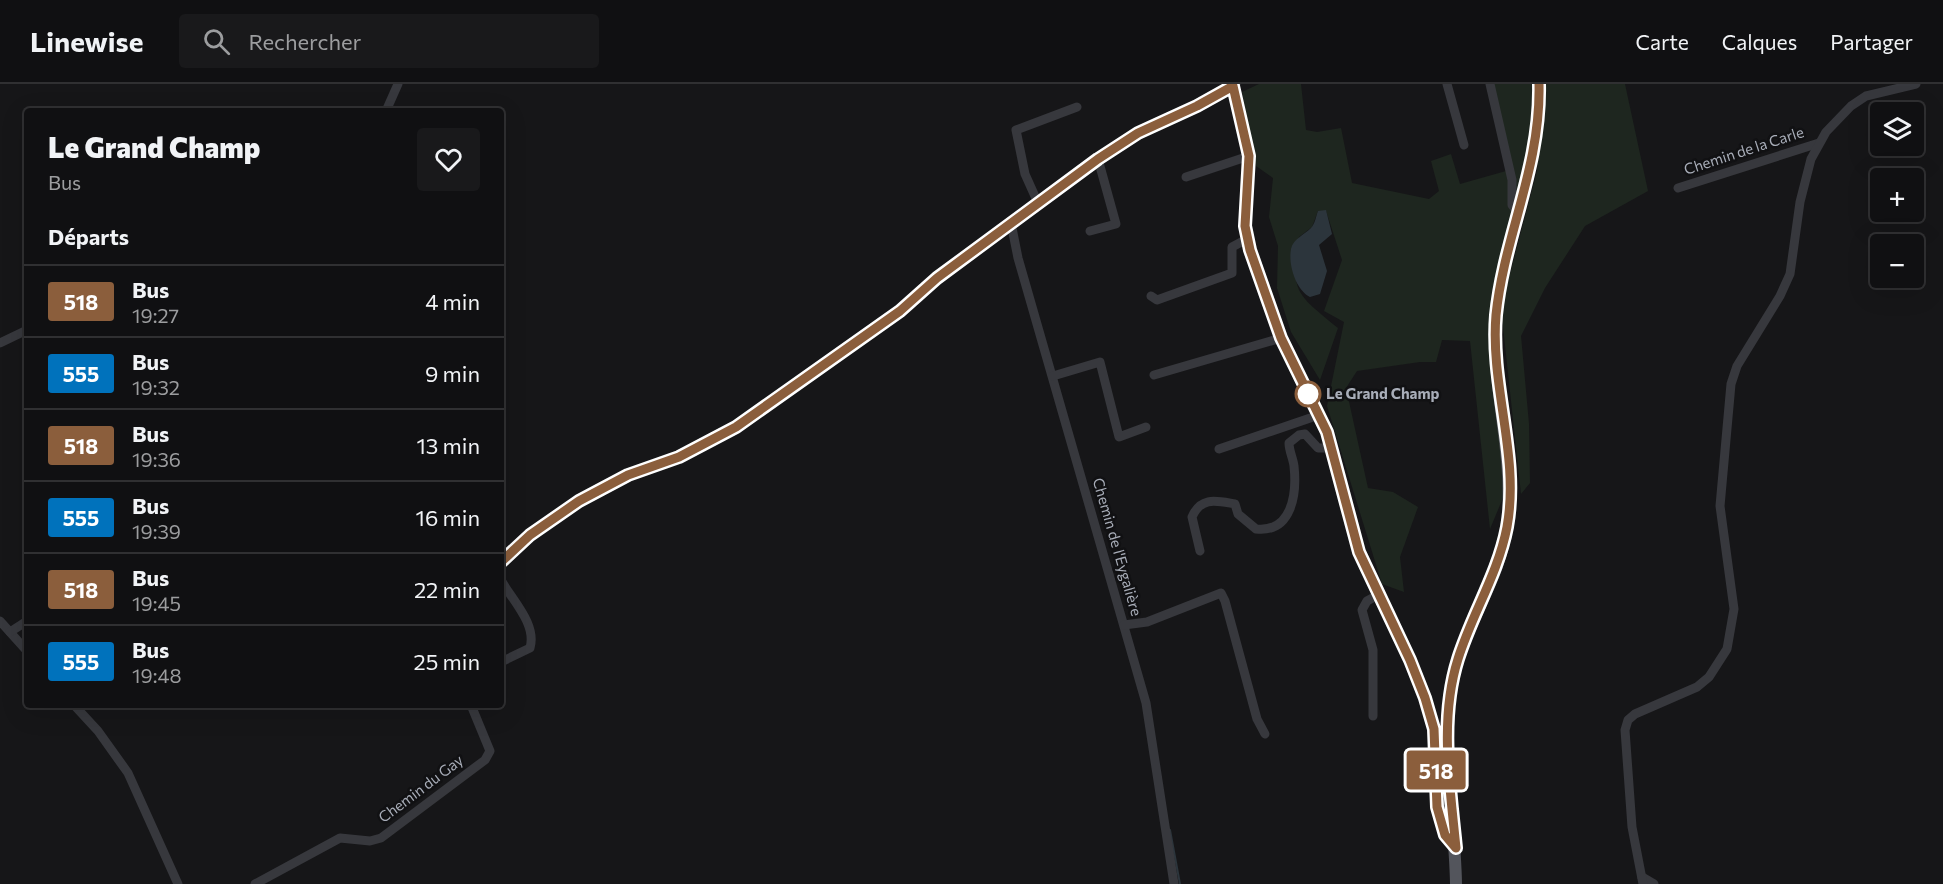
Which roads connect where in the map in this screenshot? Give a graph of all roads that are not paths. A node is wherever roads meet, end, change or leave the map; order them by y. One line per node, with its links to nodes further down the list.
1 (398, 84): 8 (street)
2 (1447, 84): 10 (street)
3 (1490, 84): 16 (street)
4 (1539, 84): 16 (main road)
5 (1916, 84): 9 (street)
6 (1234, 85): 11 (street); 12 (street)
7 (1077, 106): 15 (street)
8 (388, 108)
9 (1818, 143): 14 (street, Chemin de la Carle); 45 (street)
10 (1464, 145)
11 (1249, 156): 13 (street); 19 (street)
12 (1098, 159): 15 (street); 18 (street)
13 (1186, 177)
14 (1678, 188)
15 (1038, 203): 17 (street)
16 (1519, 214): 44 (main road)
17 (1011, 223): 25 (street, Chemin de l'Eygalière); 31 (street)
18 (1090, 231)
19 (1247, 239): 20 (street); 22 (street)
20 (1151, 296)
21 (24, 331): 23 (street)
22 (1281, 338): 24 (street); 26 (street)
23 (0, 343)
24 (1154, 375)
25 (1053, 376): 27 (street); 36 (street, Chemin de l'Eygalière)
26 (1319, 415): 28 (street); 29 (street)
27 (1146, 427)
28 (1332, 448): 30 (street); 33 (street)
29 (1219, 449)
30 (1200, 551)
31 (504, 559)
32 (504, 585): 39 (street)
33 (1378, 595): 42 (street); 44 (street)
34 (0, 621): 37 (street)
35 (24, 623): 37 (street)
36 (1124, 626): 43 (street); 48 (street, Chemin de l'Eygalière)
37 (10, 632): 38 (street)
38 (24, 648)
39 (504, 661)
40 (77, 708): 46 (street)
41 (472, 708): 47 (street, Chemin du Gay)
42 (1373, 716)
43 (1265, 734)
44 (1456, 848): 49 (main road)
45 (1642, 880): 50 (street)
46 (178, 884)
47 (255, 884)
48 (1174, 884)
49 (1456, 884)
50 (1654, 884)

